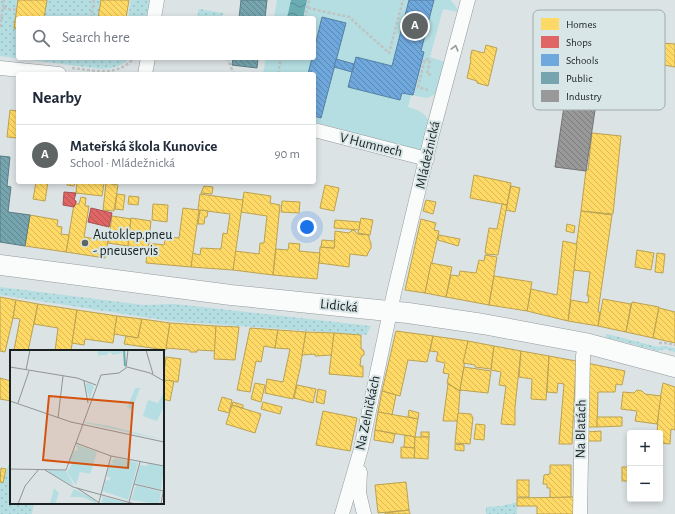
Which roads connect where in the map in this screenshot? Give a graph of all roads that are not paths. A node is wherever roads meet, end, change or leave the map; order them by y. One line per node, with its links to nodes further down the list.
1 (157, 0): 3 (street)
2 (468, 0): 9 (street, Mládežnická, one-way to 2)
3 (154, 16)
4 (148, 60): 7 (street)
5 (0, 68): 6 (street)
6 (39, 72)
7 (145, 72)
8 (316, 131): 9 (street, V Humnech)
9 (427, 159): 11 (street, Mládežnická)
10 (0, 265): 11 (main road, Lidická)
11 (390, 312): 12 (main road, Lidická); 14 (street, Na Zelničkách)
12 (585, 343): 13 (main road, Lidická); 17 (street, Na Blatách)
13 (675, 368)
14 (361, 449): 15 (street, Na Zelničkách); 16 (street)
15 (342, 514)
16 (364, 514)
17 (580, 514)

